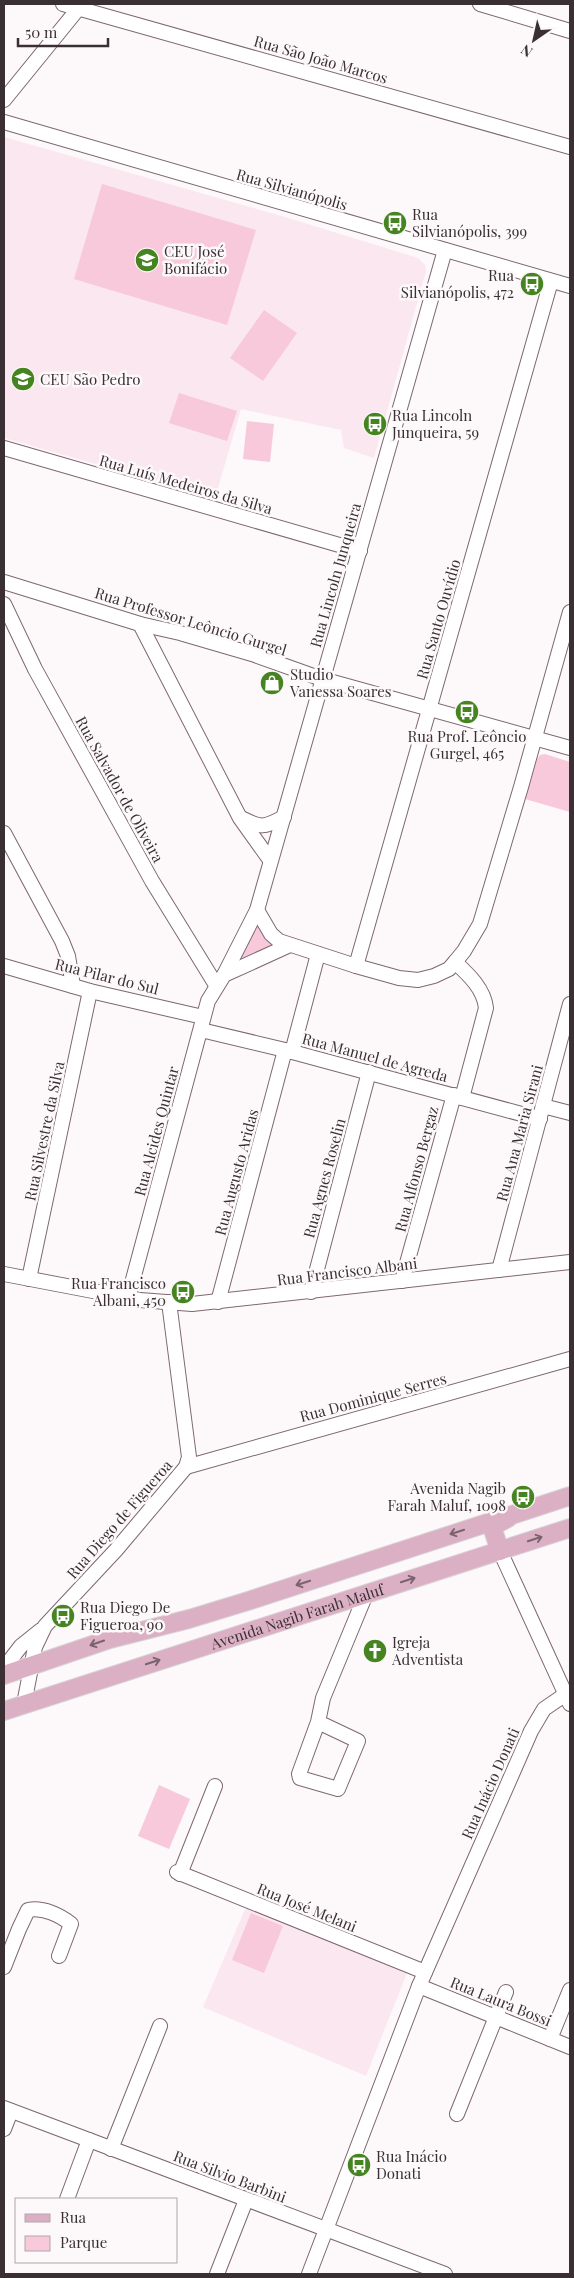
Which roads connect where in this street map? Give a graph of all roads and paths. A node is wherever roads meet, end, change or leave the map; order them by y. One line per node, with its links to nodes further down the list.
1 (63, 4): 3 (street, Rua São João Marcos)
2 (480, 4): 4 (street)
3 (80, 6): 5 (street); 7 (street, Rua São João Marcos)
4 (570, 31)
5 (4, 100)
6 (4, 122): 8 (street, Rua Silvianópolis)
7 (570, 147)
8 (444, 250): 9 (street, Rua Silvianópolis); 12 (street, Rua Lincoln Junqueira)
9 (551, 281): 10 (street, Rua Silvianópolis); 18 (street, Rua Santo Ouvídio)
10 (570, 286)
11 (4, 448): 12 (street, Rua Luís Medeiros da Silva)
12 (360, 551): 17 (street, Rua Lincoln Junqueira)
13 (4, 582): 16 (street, Rua Professor Leôncio Gurgel)
14 (4, 604): 31 (street, Rua Salvador de Oliveira)
15 (570, 612): 19 (street)
16 (140, 624): 17 (street, Rua Professor Leôncio Gurgel); 22 (street)
17 (322, 679): 18 (street, Rua Professor Leôncio Gurgel); 21 (street, Rua Lincoln Junqueira)
18 (430, 708): 19 (street, Rua Professor Leôncio Gurgel); 30 (street, Rua Santo Ouvídio)
19 (534, 738): 20 (street, Rua Professor Leôncio Gurgel); 28 (street)
20 (570, 748)
21 (284, 817): 22 (street); 24 (street, Rua Lincoln Junqueira)
22 (240, 818): 24 (street)
23 (4, 833): 32 (street)
24 (270, 860): 25 (street, Rua Lincoln Junqueira)
25 (255, 913): 26 (street); 31 (street, Rua Alcides Quintar)
26 (290, 945): 27 (street); 31 (street)
27 (318, 954): 30 (street); 37 (street, Rua Augusto Aridas)
28 (455, 962): 30 (street); 39 (street, Rua Alfonso Bergaz)
29 (4, 966): 32 (street, Rua Pilar do Sul)
30 (356, 966)
31 (220, 980): 35 (street, Rua Alcides Quintar)
32 (73, 986): 33 (street, Rua Pilar do Sul)
33 (90, 991): 35 (street, Rua Pilar do Sul); 45 (street, Rua Silvestre da Silva)
34 (570, 1004): 36 (street, Rua Ana Maria Sirani)
35 (202, 1023): 37 (street, Rua Manuel de Agreda); 48 (street, Rua Alcides Quintar)
36 (568, 1023): 40 (street, Rua Ana Maria Sirani)
37 (289, 1051): 38 (street, Rua Manuel de Agreda); 50 (street, Rua Augusto Aridas)
38 (369, 1072): 39 (street, Rua Manuel de Agreda); 47 (street, Rua Agnes Roselin)
39 (458, 1096): 40 (street, Rua Manuel de Agreda); 46 (street, Rua Alfonso Bergaz)
40 (542, 1112): 41 (street, Rua Manuel de Agreda); 43 (street, Rua Ana Maria Sirani)
41 (570, 1113)
42 (570, 1262): 43 (street, Rua Francisco Albani)
43 (499, 1270): 46 (street, Rua Francisco Albani)
44 (4, 1274): 45 (street, Rua Francisco Albani)
45 (28, 1279): 48 (street, Rua Francisco Albani)
46 (402, 1281): 47 (street, Rua Francisco Albani)
47 (310, 1292): 50 (street, Rua Francisco Albani)
48 (128, 1298): 49 (street, Rua Francisco Albani)
49 (169, 1302): 50 (street, Rua Francisco Albani); 52 (street, Rua Diego de Figueroa)
50 (218, 1302)
51 (570, 1359): 52 (street, Rua Dominique Serres)
52 (186, 1467): 58 (street, Rua Diego de Figueroa)
53 (570, 1496): 54 (main road, Avenida Nagib Farah Maluf)
54 (510, 1515): 56 (main road); 59 (main road, Avenida Nagib Farah Maluf, one-way to 59)
55 (570, 1528): 56 (main road, Avenida Nagib Farah Maluf, one-way to 55)
56 (500, 1551): 57 (main road, Avenida Nagib Farah Maluf, one-way to 56); 62 (street)
57 (366, 1594): 63 (main road, Avenida Nagib Farah Maluf, one-way to 57); 64 (street)
58 (45, 1626): 59 (street, Rua Diego de Figueroa); 60 (street, Rua Diego de Figueroa)
59 (32, 1666): 61 (main road, Avenida Nagib Farah Maluf); 63 (street, Avenida Nagib Farah Maluf)
60 (4, 1668)
61 (4, 1675)
62 (568, 1699): 68 (street, Rua Inácio Donati)
63 (10, 1707)
64 (318, 1722): 64 (street)
65 (215, 1786): 68 (street, Rua José Melani)
66 (59, 1956): 67 (street)
67 (4, 1967)
68 (425, 1972): 69 (street, Rua Inácio Donati)
69 (419, 1986): 72 (street, Rua Laura Bossi); 83 (street, Rua Inácio Donati)
70 (570, 1990): 74 (street)
71 (506, 1992): 72 (street)
72 (495, 2017): 74 (street, Rua Laura Bossi); 77 (street)
73 (160, 2026): 80 (street)
74 (550, 2039): 75 (street, Rua Laura Bossi)
75 (570, 2047)
76 (7, 2110): 78 (street); 79 (street, Rua Silvio Barbini)
77 (457, 2114)
78 (4, 2129)
79 (89, 2140): 80 (street, Rua Silvio Barbini); 81 (street)
80 (111, 2149): 82 (street, Rua Silvio Barbini)
81 (67, 2198)
82 (246, 2200): 83 (street, Rua Silvio Barbini); 84 (street)
83 (326, 2230): 85 (street, Rua Inácio Donati); 86 (street, Rua Silvio Barbini)
84 (217, 2274)
85 (309, 2274)
86 (445, 2274)

